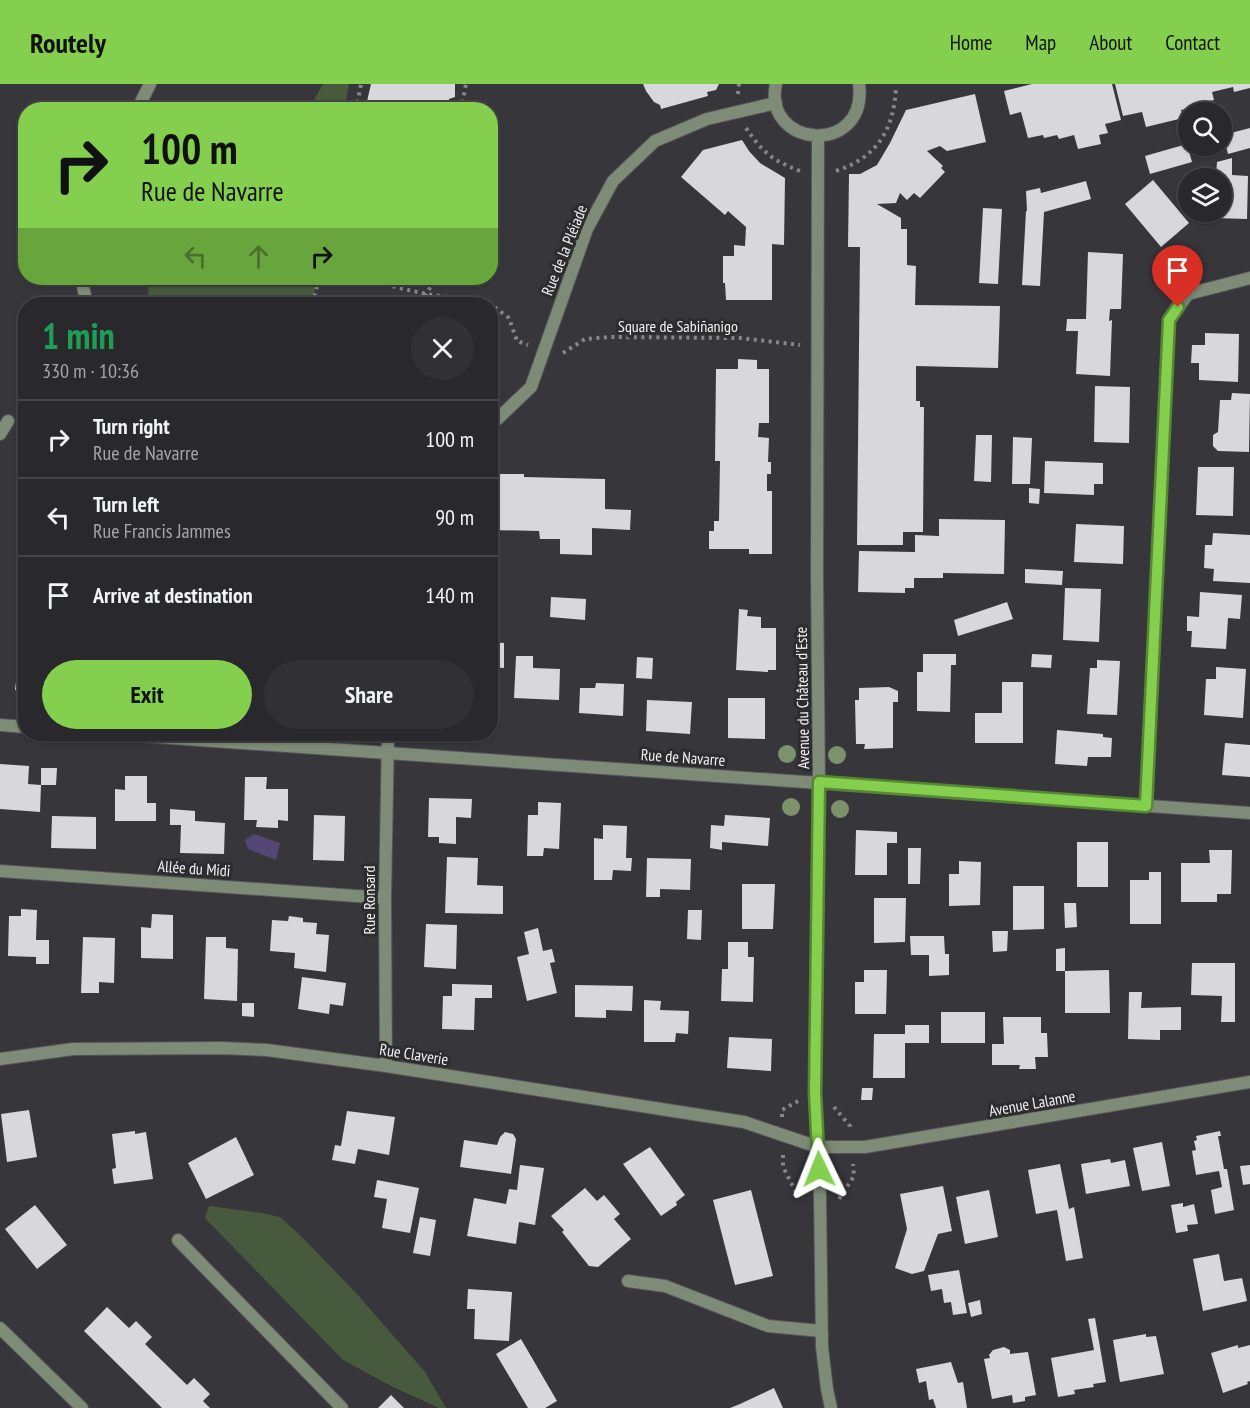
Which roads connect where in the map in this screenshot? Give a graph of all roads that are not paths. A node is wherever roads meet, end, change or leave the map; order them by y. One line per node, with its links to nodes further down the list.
1 (150, 84): 4 (street)
2 (776, 84): 5 (street)
3 (859, 84): 6 (street)
4 (141, 102)
5 (776, 103): 6 (street); 8 (street, Rue de la Pléiade)
6 (818, 137): 16 (street, Avenue du Château d'Este)
7 (1250, 278): 17 (street)
8 (498, 418)
9 (8, 422): 10 (street)
10 (0, 434)
11 (0, 725): 12 (street)
12 (18, 726)
13 (210, 741): 15 (street, Rue de Navarre)
14 (388, 741): 15 (street, Rue Ronsard)
15 (388, 754): 16 (street, Rue de Navarre); 20 (street, Rue Ronsard)
16 (819, 782): 17 (street, Rue de Navarre); 24 (street, Avenue du Château d'Este)
17 (1146, 806): 18 (street, Rue de Navarre)
18 (1250, 813)
19 (0, 871): 20 (street, Allée du Midi)
20 (385, 898): 22 (street, Rue Ronsard)
21 (0, 1059): 22 (street, Rue Claverie)
22 (386, 1066): 24 (street, Rue Claverie)
23 (1250, 1082): 24 (street, Avenue Lalanne)
24 (818, 1147): 28 (street, Avenue du Château d'Este)
25 (178, 1240): 30 (street)
26 (628, 1281): 28 (street)
27 (0, 1328): 29 (street)
28 (821, 1331): 31 (street, Avenue du Château d'Este)
29 (82, 1408)
30 (342, 1408)
31 (831, 1408)

